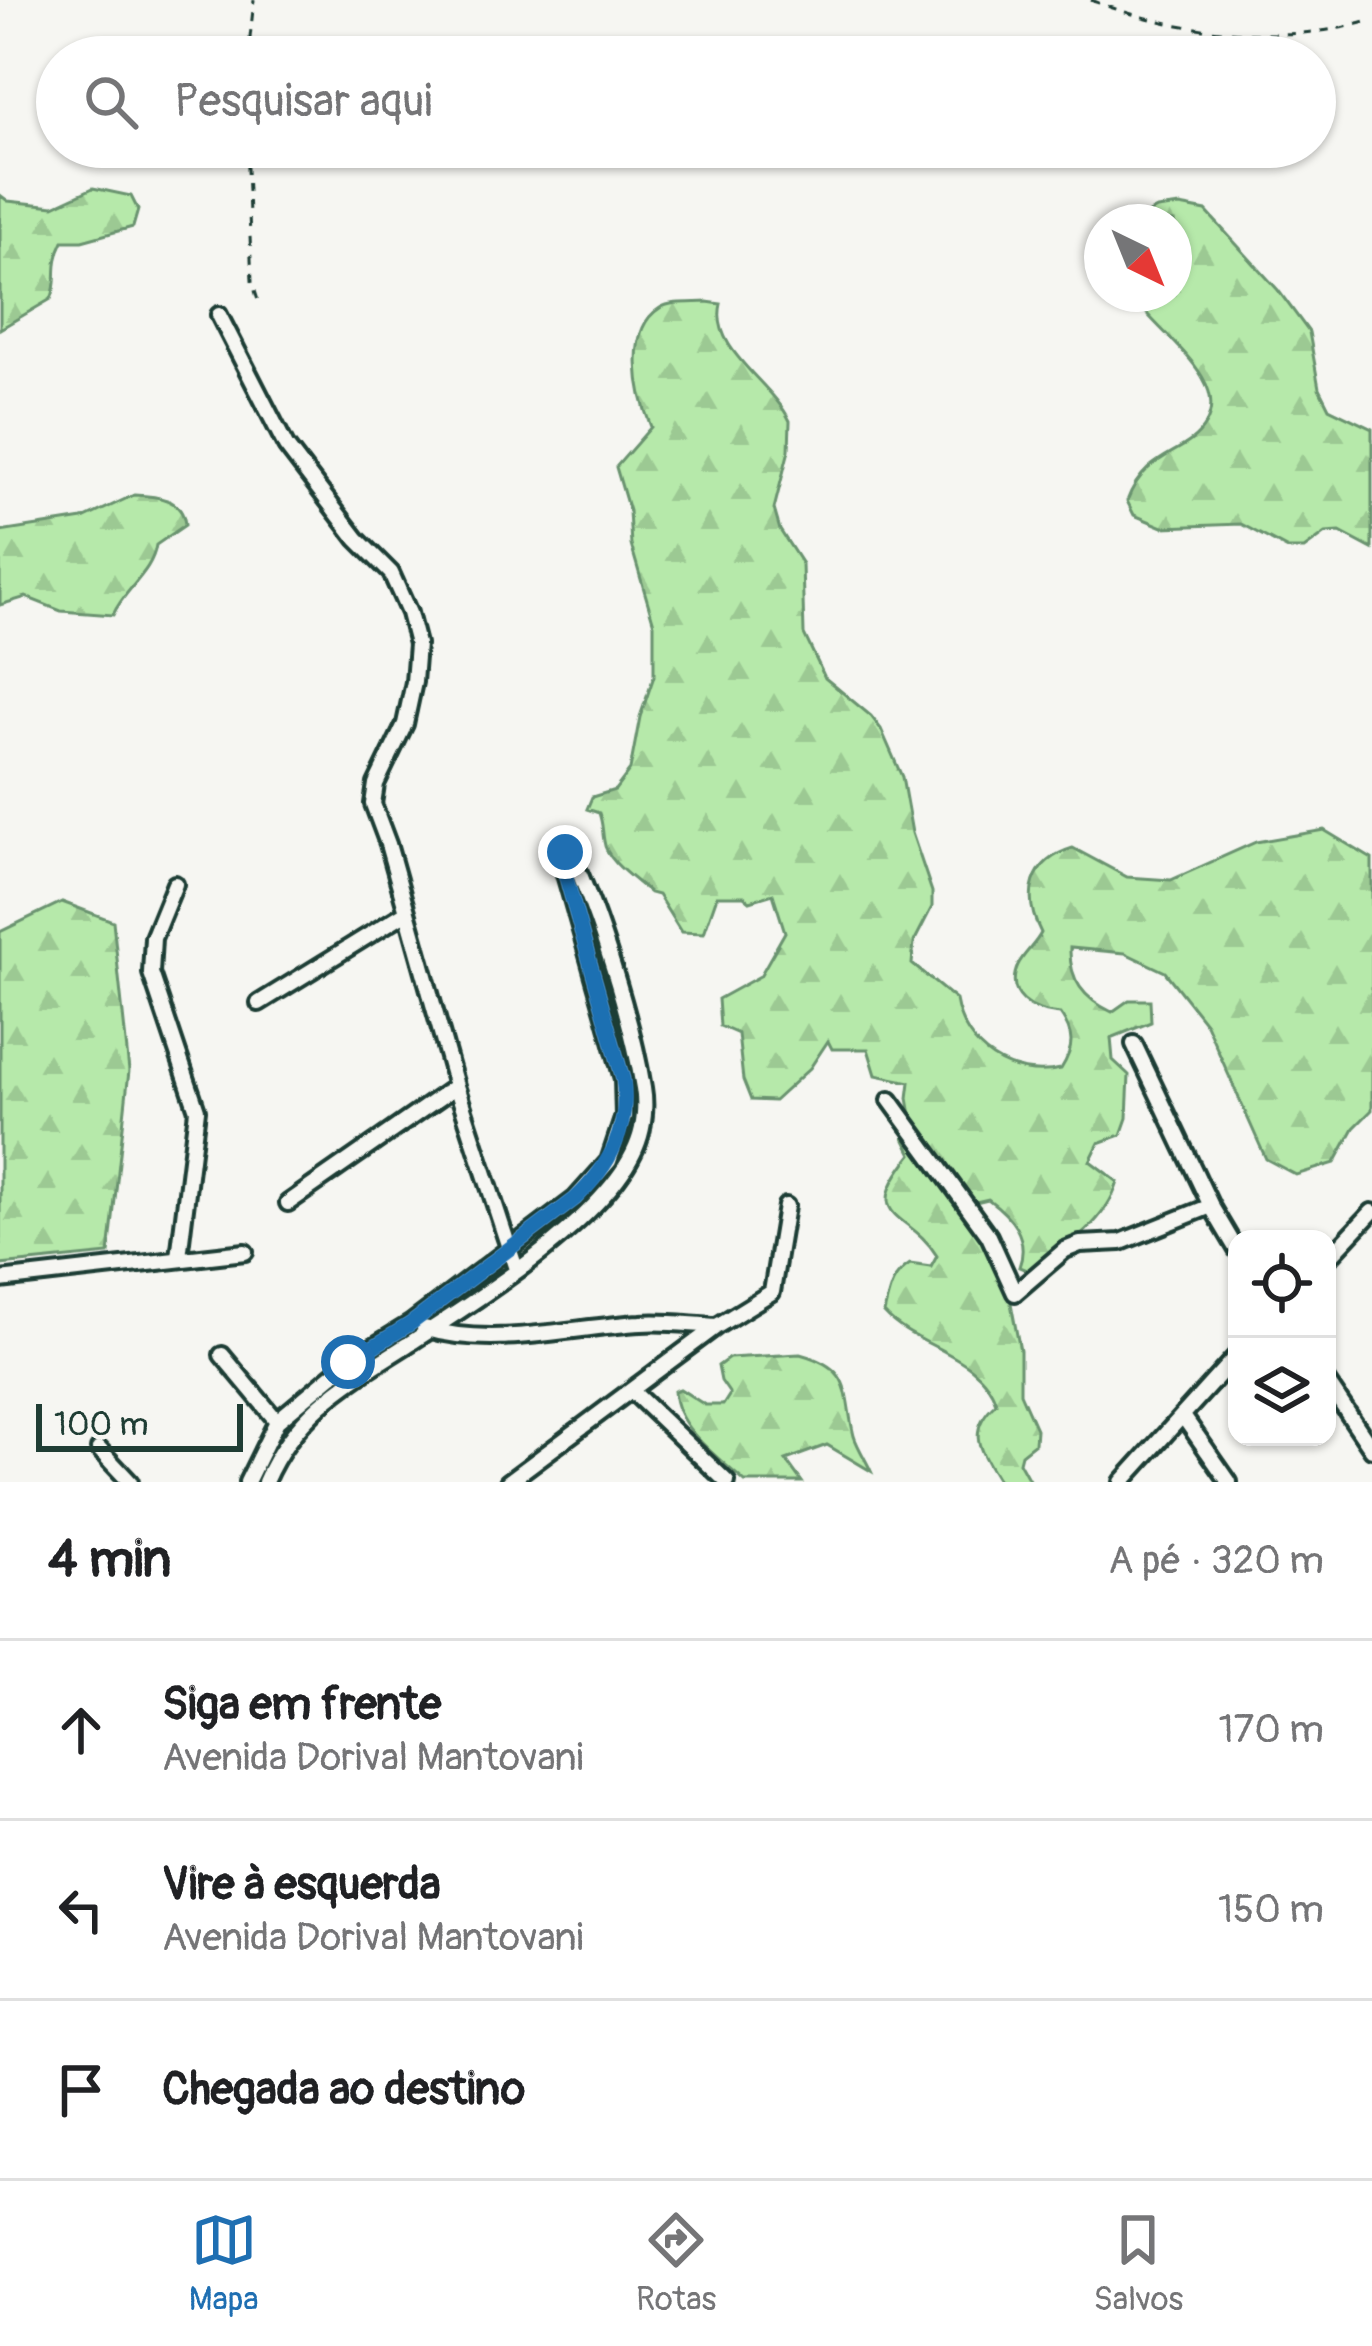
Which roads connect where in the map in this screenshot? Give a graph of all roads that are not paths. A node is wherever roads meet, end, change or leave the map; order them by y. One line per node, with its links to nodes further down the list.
1 (219, 315): 3 (street)
2 (175, 884): 16 (street)
3 (406, 913): 4 (street); 6 (street)
4 (259, 1003)
5 (1133, 1044): 10 (street)
6 (456, 1086): 8 (street); 13 (street)
7 (890, 1100): 10 (street)
8 (288, 1203)
9 (786, 1206): 20 (street)
10 (1211, 1206): 12 (street)
11 (1369, 1222): 14 (street)
12 (1228, 1235)
13 (511, 1247): 17 (street); 17 (street); 19 (street)
14 (1336, 1251)
15 (245, 1252): 16 (street)
16 (179, 1257): 18 (street)
17 (516, 1269): 21 (street)
18 (0, 1280)
19 (410, 1324): 21 (street); 27 (street)
20 (717, 1326): 21 (street); 24 (street)
21 (430, 1330): 32 (street)
22 (222, 1354): 27 (street)
23 (1228, 1365): 26 (street)
24 (633, 1392): 33 (street); 34 (street)
25 (1336, 1395): 29 (street)
26 (1183, 1416): 35 (street); 36 (street)
27 (277, 1421): 31 (street)
28 (99, 1449): 30 (street)
29 (1372, 1449)
30 (130, 1482)
31 (247, 1482)
32 (265, 1482)
33 (508, 1482)
34 (727, 1482)
35 (1122, 1482)
36 (1228, 1482)

